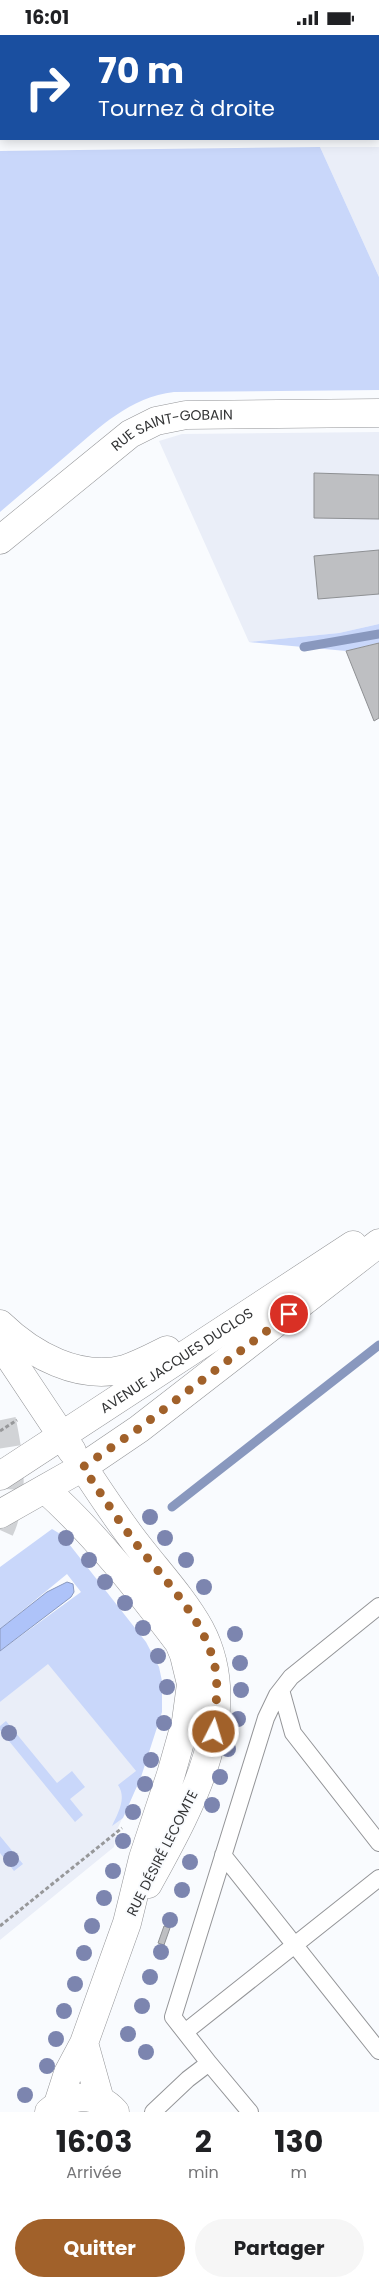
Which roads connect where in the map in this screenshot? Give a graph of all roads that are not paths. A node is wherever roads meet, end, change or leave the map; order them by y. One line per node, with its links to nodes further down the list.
1 (379, 413): 2 (street, RUE SAINT-GOBAIN)
2 (0, 540)
3 (379, 1228): 5 (street, AVENUE JACQUES DUCLOS)
4 (379, 1243): 10 (street, AVENUE JACQUES DUCLOS)
5 (307, 1274): 6 (street); 8 (street, AVENUE JACQUES DUCLOS)
6 (0, 1324)
7 (0, 1343): 8 (street, RUE DÉSIRÉ LECOMTE)
8 (63, 1436): 9 (street, AVENUE JACQUES DUCLOS); 10 (street, RUE DÉSIRÉ LECOMTE)
9 (6, 1465): 11 (street, RUE DÉSIRÉ LECOMTE)
10 (83, 1467): 11 (street, AVENUE JACQUES DUCLOS); 20 (street, RUE DÉSIRÉ LECOMTE)
11 (45, 1489): 12 (street, AVENUE JACQUES DUCLOS); 20 (street, RUE DÉSIRÉ LECOMTE)
12 (0, 1514)
13 (379, 1606): 14 (lane)
14 (281, 1690): 15 (lane); 16 (lane)
15 (263, 1727): 16 (lane); 18 (lane)
16 (293, 1733): 17 (lane)
17 (379, 1843)
18 (224, 1855): 21 (lane); 22 (lane)
19 (379, 1878): 21 (lane)
20 (127, 1923): 23 (street, RUE DÉSIRÉ LECOMTE)
21 (295, 1945): 22 (lane); 24 (lane)
22 (185, 2032): 25 (lane)
23 (84, 2043): 26 (street); 27 (street, RUE DÉSIRÉ LECOMTE)
24 (379, 2051)
25 (209, 2063): 28 (lane); 29 (lane)
26 (107, 2106): 27 (street)
27 (54, 2108)
28 (153, 2112)
29 (250, 2112)

